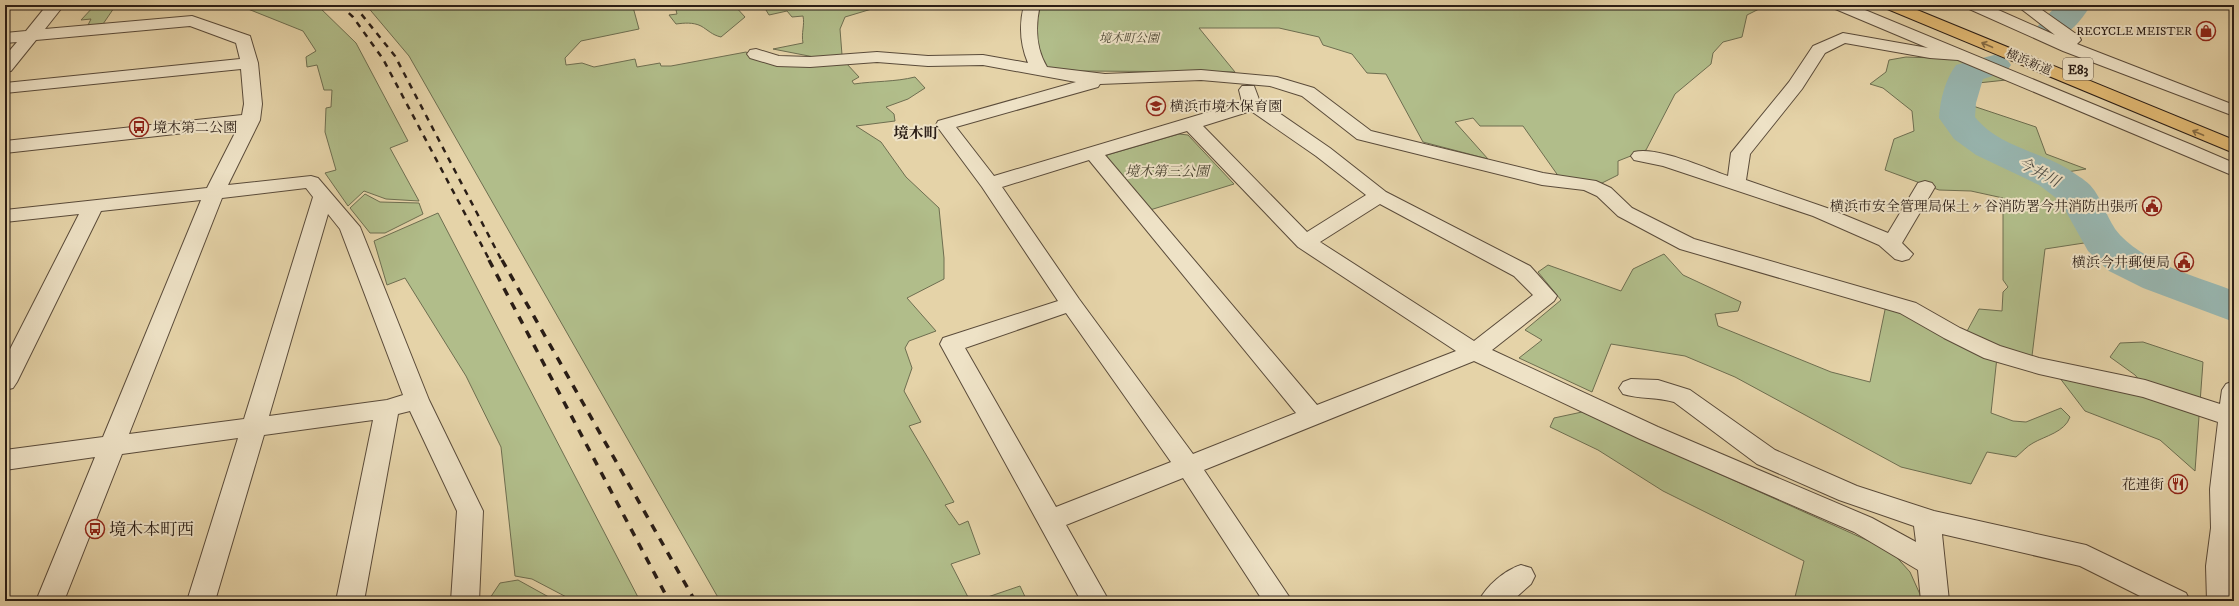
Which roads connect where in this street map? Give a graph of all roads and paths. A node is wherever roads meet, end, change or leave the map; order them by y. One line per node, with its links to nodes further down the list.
1 (56, 5): 11 (street)
2 (1032, 5): 18 (street)
3 (1839, 5): 15 (street)
4 (1884, 5): 10 (highway)
5 (1891, 5): 10 (highway, 横浜新道 / E83)
6 (1923, 5): 26 (highway, 横浜新道 / E83)
7 (1973, 5): 9 (street)
8 (2031, 9): 9 (street); 13 (street)
9 (1998, 15): 13 (street)
10 (1955, 31): 28 (highway, 横浜新道 / E83, one-way to 10)
11 (30, 36): 12 (street); 16 (street); 17 (street)
12 (5, 38)
13 (2073, 45): 23 (street)
14 (756, 54): 18 (street)
15 (1965, 56): 31 (street); 32 (street)
16 (249, 63): 21 (street); 24 (street)
17 (5, 67)
18 (1041, 71): 19 (street)
19 (1105, 79): 20 (street); 33 (street)
20 (1245, 80): 22 (street); 49 (street)
21 (5, 88)
22 (1252, 105): 25 (street); 36 (street)
23 (2234, 111)
24 (251, 120): 27 (street); 35 (street)
25 (1190, 124): 29 (street); 40 (street)
26 (2234, 133)
27 (5, 147)
28 (2234, 147)
29 (1092, 152): 33 (street); 48 (street)
30 (1642, 156): 32 (street)
31 (2234, 170)
32 (1736, 183): 34 (street)
33 (990, 184): 41 (street)
34 (1925, 187)
35 (215, 191): 37 (street); 38 (street); 51 (street)
36 (1379, 196): 40 (street); 42 (street)
37 (323, 197): 46 (street); 50 (street)
38 (94, 205): 39 (street); 43 (street)
39 (5, 216)
40 (1305, 242): 42 (street)
41 (1071, 304): 53 (street); 55 (street)
42 (1475, 352): 48 (street); 57 (street)
43 (5, 382)
44 (1631, 388): 54 (street)
45 (2234, 390): 49 (street)
46 (417, 400): 47 (street); 62 (street)
47 (387, 409): 50 (street); 61 (street)
48 (1313, 417): 53 (street)
49 (2232, 418): 56 (street)
50 (253, 427): 51 (street); 60 (street)
51 (113, 445): 52 (street); 59 (street)
52 (5, 460)
53 (1188, 466): 55 (street); 64 (street)
54 (1928, 520): 57 (street); 67 (street)
55 (1049, 521): 63 (street)
56 (2229, 530): 68 (street)
57 (1931, 564): 66 (street)
58 (1521, 576): 65 (street)
59 (50, 601)
60 (201, 601)
61 (350, 601)
62 (466, 601)
63 (1095, 601)
64 (1278, 601)
65 (1493, 601)
66 (1935, 601)
67 (2176, 601)
68 (2221, 601)

